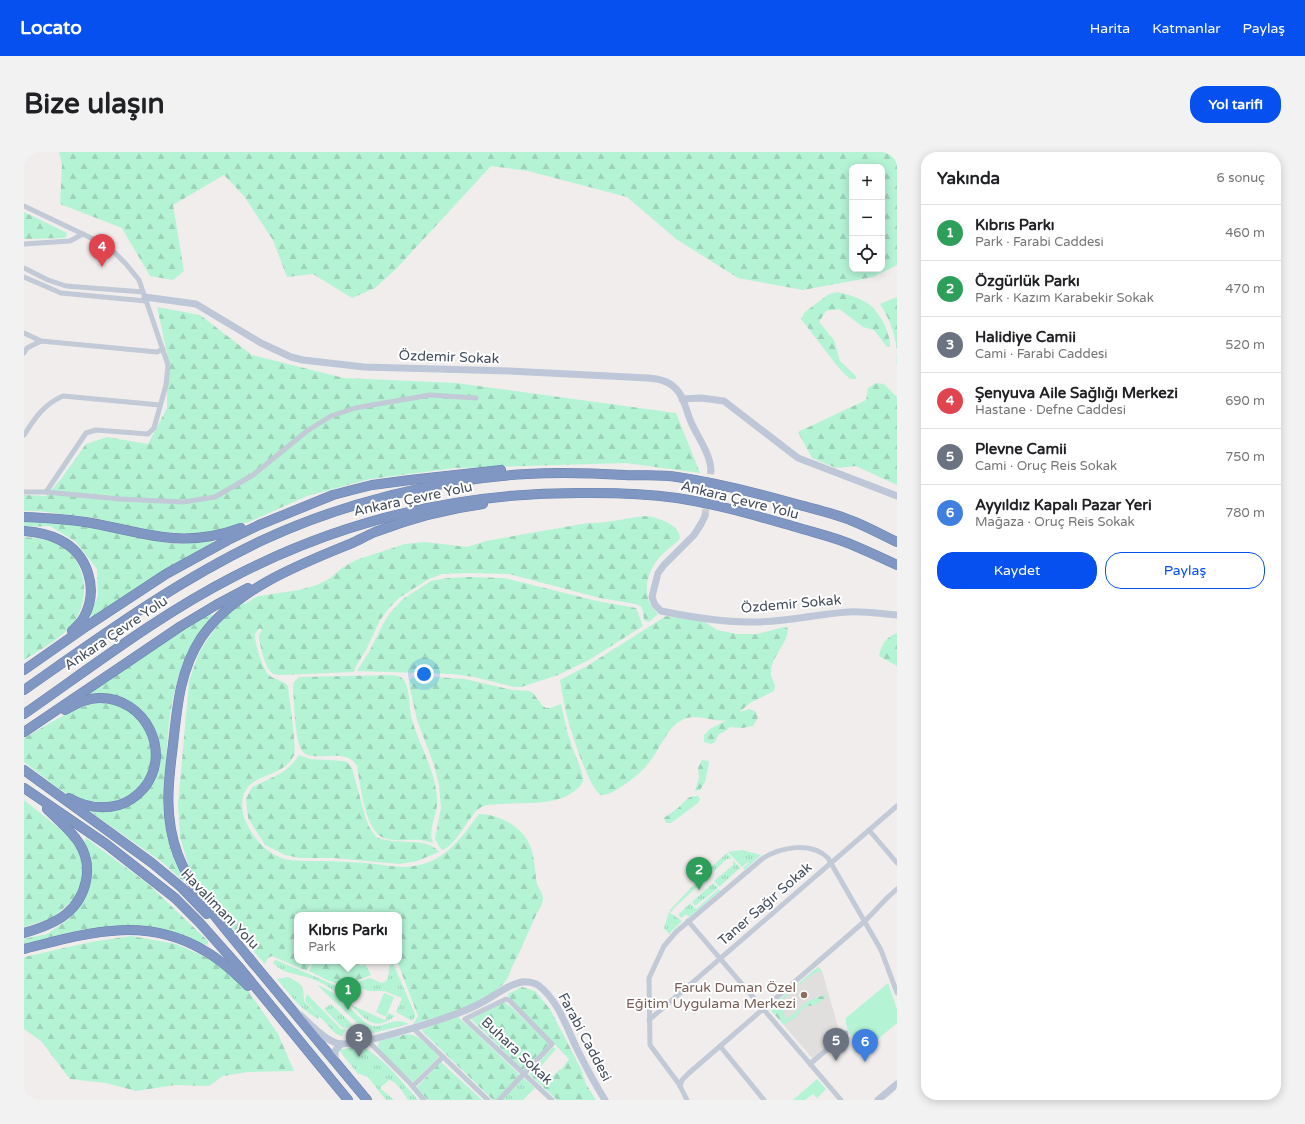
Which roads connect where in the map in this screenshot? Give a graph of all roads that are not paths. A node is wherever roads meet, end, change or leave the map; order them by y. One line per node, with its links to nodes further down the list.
1 (24, 206): 2 (street)
2 (83, 234): 3 (street); 6 (street)
3 (24, 244)
4 (24, 268): 6 (street)
5 (24, 276): 6 (street)
6 (145, 297): 9 (street); 12 (street, Özdemir Sokak)
7 (24, 333): 8 (street)
8 (40, 341): 9 (street); 10 (street)
9 (163, 349): 13 (street)
10 (24, 353)
11 (476, 398): 18 (street)
12 (682, 399): 15 (street, Özdemir Sokak); 21 (street)
13 (160, 405): 14 (street); 18 (street)
14 (24, 435)
15 (710, 470)
16 (675, 477): 20 (highway); 25 (highway, Ankara Çevre Yolu); 30 (highway, Ankara Çevre Yolu)
17 (24, 492): 18 (street)
18 (46, 492)
19 (627, 493): 26 (highway); 27 (highway, Ankara Çevre Yolu); 31 (highway, Ankara Çevre Yolu)
20 (333, 495): 23 (highway); 29 (highway)
21 (897, 496)
22 (705, 516): 28 (street, Özdemir Sokak)
23 (24, 517)
24 (24, 531): 29 (highway)
25 (897, 542)
26 (304, 563): 32 (highway); 46 (highway)
27 (897, 565)
28 (897, 615)
29 (25, 669)
30 (24, 690)
31 (24, 714)
32 (24, 733): 34 (highway)
33 (27, 772): 34 (highway, Havalimanı Yolu)
34 (41, 782): 46 (highway, Havalimanı Yolu)
35 (26, 790): 43 (highway); 54 (highway, Havalimanı Yolu)
36 (896, 809): 37 (street, Taner Sağır Sokak)
37 (869, 830): 38 (street, Taner Sağır Sokak); 39 (street)
38 (831, 863): 41 (street); 42 (street); 45 (street, Taner Sağır Sokak)
39 (897, 863)
40 (897, 889): 42 (street)
41 (688, 921): 45 (street); 51 (street)
42 (865, 921): 47 (street); 50 (street)
43 (24, 933)
44 (24, 949): 54 (highway)
45 (720, 959): 50 (street); 51 (street, Taner Sağır Sokak)
46 (253, 963): 49 (highway, Havalimanı Yolu)
47 (894, 977): 48 (street)
48 (897, 993)
49 (282, 998): 56 (street); 59 (highway, Havalimanı Yolu)
50 (763, 1009): 57 (street); 60 (street)
51 (649, 1020): 64 (street)
52 (413, 1028): 55 (street, Farabi Caddesi); 58 (street); 71 (street, Farabi Caddesi)
53 (846, 1033): 60 (street)
54 (297, 1038): 65 (highway, Havalimanı Yolu)
55 (367, 1040): 56 (street, Farabi Caddesi); 63 (street)
56 (341, 1044): 59 (street)
57 (720, 1046): 64 (street); 73 (street)
58 (443, 1057): 63 (street); 68 (street)
59 (335, 1062): 66 (highway, Havalimanı Yolu)
60 (810, 1064): 74 (street)
61 (524, 1074): 61 (street, Buhara Sokak); 69 (street); 70 (street, Buhara Sokak)
62 (897, 1084): 75 (street)
63 (413, 1086): 67 (street)
64 (680, 1086): 72 (street)
65 (348, 1100)
66 (367, 1100)
67 (424, 1100)
68 (488, 1100)
69 (499, 1100)
70 (552, 1100)
71 (605, 1100)
72 (687, 1100)
73 (764, 1100)
74 (841, 1100)
75 (878, 1100)

